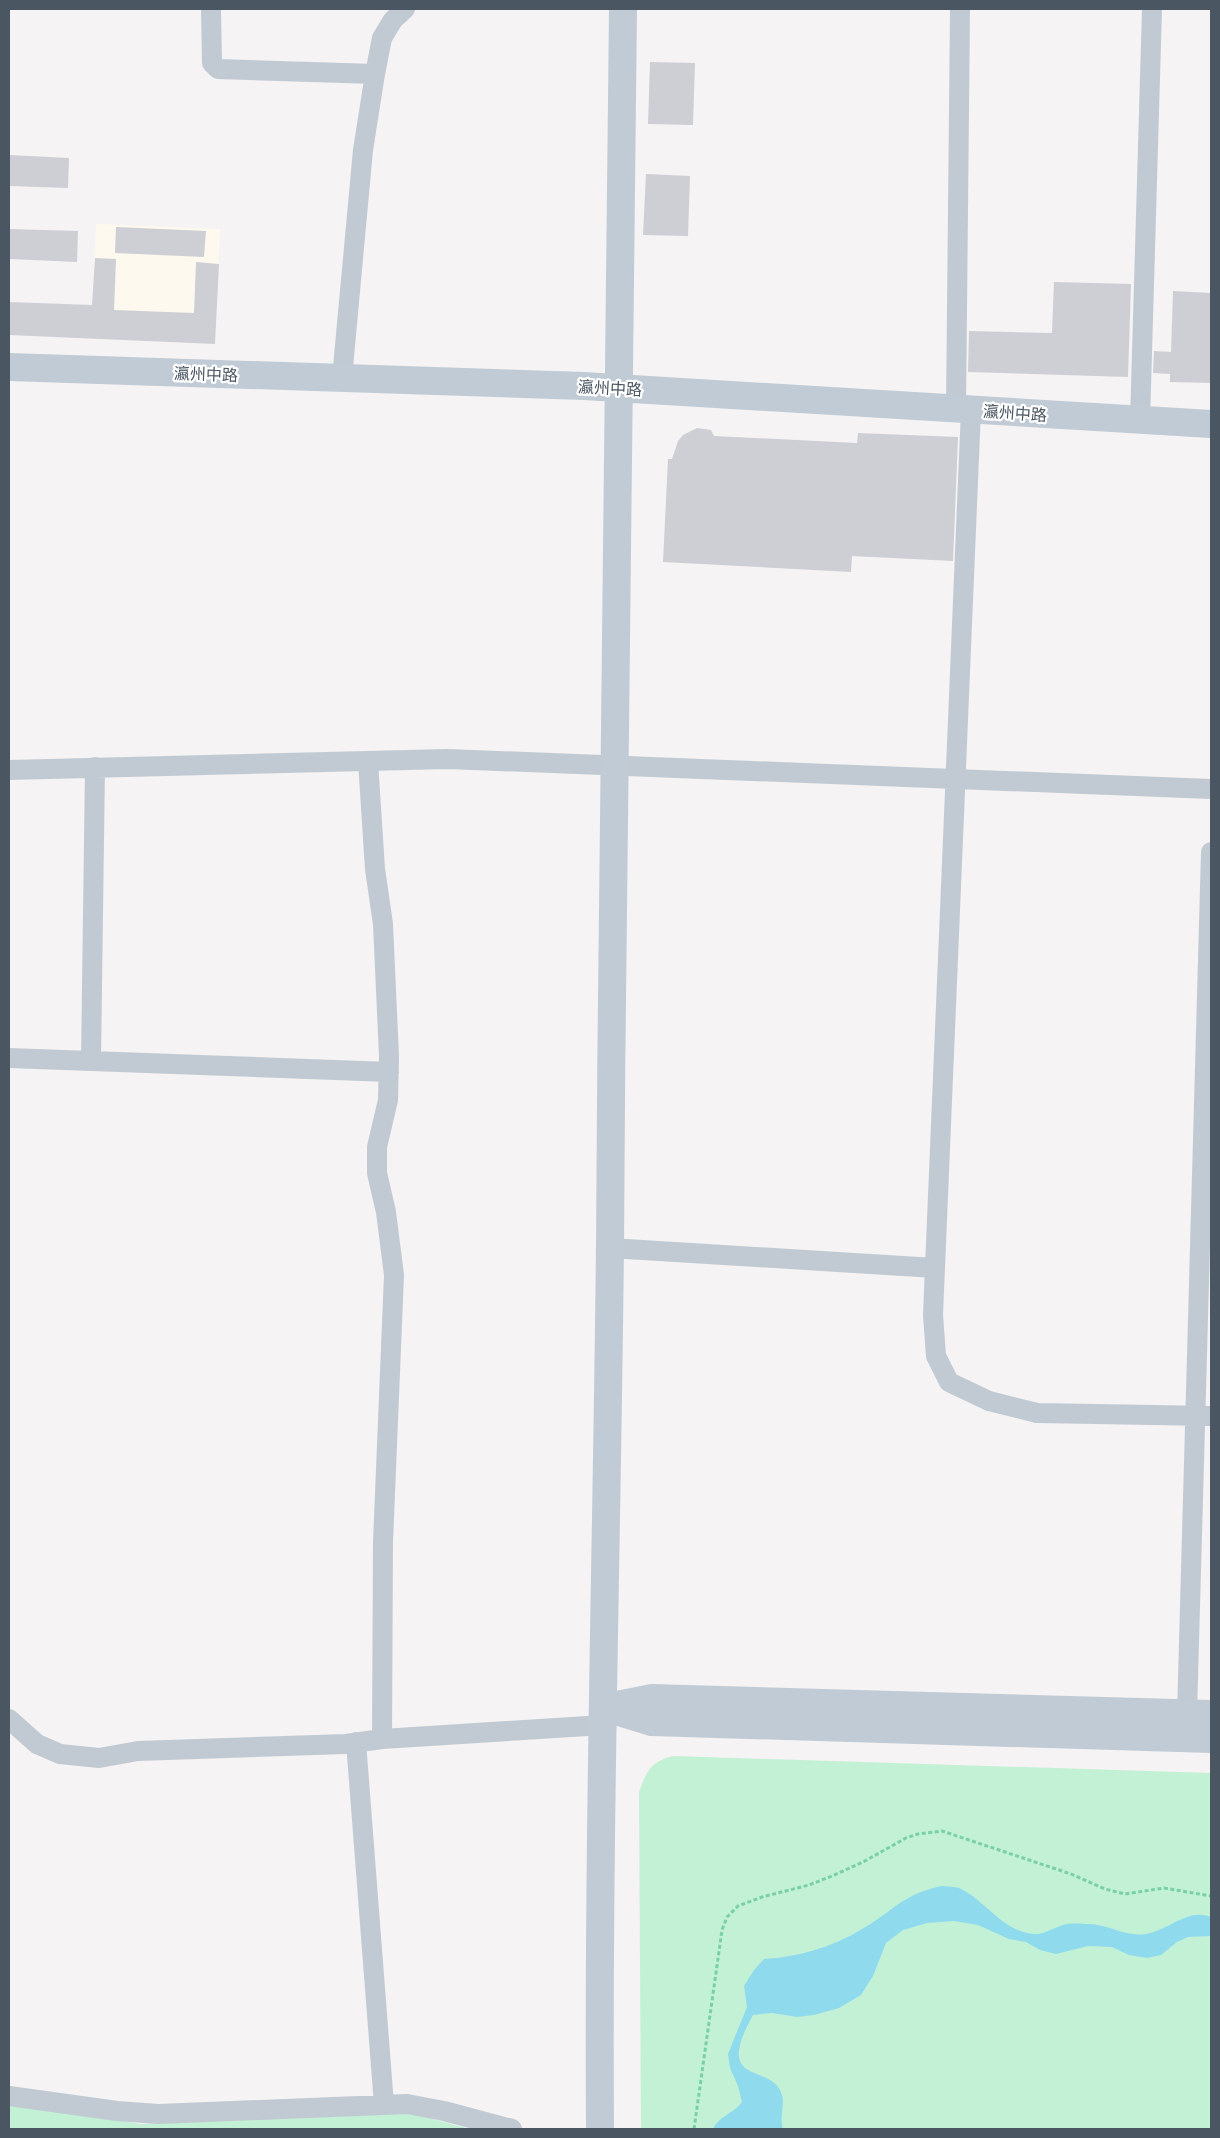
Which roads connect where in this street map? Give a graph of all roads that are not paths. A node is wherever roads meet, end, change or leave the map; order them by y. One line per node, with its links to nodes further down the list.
1 (211, 9): 6 (street)
2 (405, 9): 6 (street)
3 (623, 9): 9 (street)
4 (960, 9): 10 (street)
5 (1152, 9): 11 (street)
6 (375, 74): 8 (street)
7 (9, 367): 8 (street, 瀛州中路)
8 (342, 378): 9 (street, 瀛州中路)
9 (616, 388): 10 (street, 瀛州中路); 14 (street)
10 (964, 410): 11 (street, 瀛州中路); 17 (street)
11 (1140, 421): 12 (street, 瀛州中路)
12 (1211, 424)
13 (368, 761): 14 (street); 15 (street); 22 (street)
14 (613, 766): 17 (street); 23 (street)
15 (96, 767): 16 (street); 21 (street)
16 (9, 770)
17 (955, 779): 18 (street); 24 (street)
18 (1211, 789)
19 (1211, 852): 25 (street)
20 (9, 1058): 21 (street)
21 (91, 1061): 22 (street)
22 (389, 1072): 29 (street)
23 (610, 1248): 24 (street); 27 (street)
24 (934, 1268): 25 (street)
25 (1204, 1415): 26 (street)
26 (1199, 1714): 27 (street)
27 (603, 1716): 29 (street); 30 (street); 35 (street)
28 (9, 1719): 31 (street)
29 (382, 1739): 31 (street)
30 (1211, 1739)
31 (356, 1742): 33 (street)
32 (9, 2096): 33 (street)
33 (384, 2105): 34 (street)
34 (512, 2129)
35 (600, 2129)

